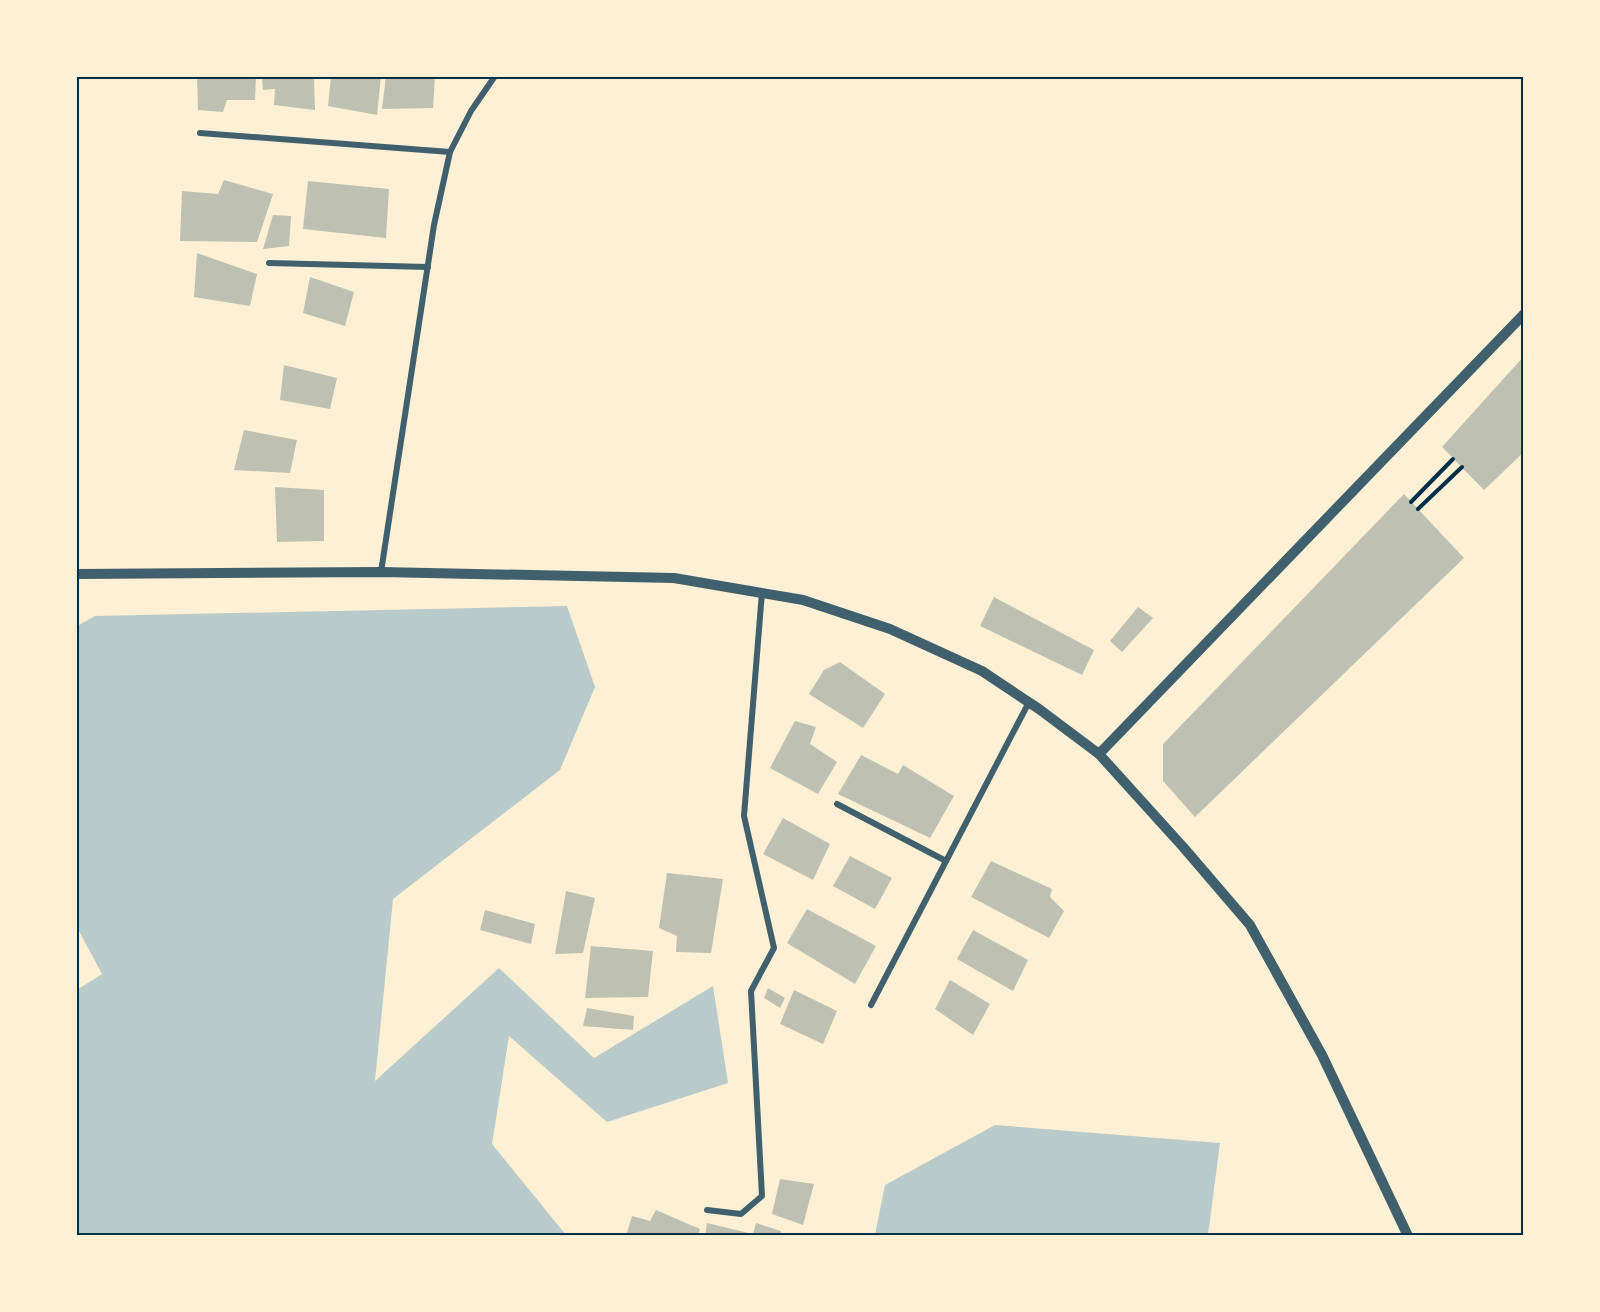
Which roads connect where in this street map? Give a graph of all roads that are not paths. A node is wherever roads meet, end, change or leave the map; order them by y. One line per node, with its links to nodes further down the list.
1 (495, 76): 3 (street)
2 (200, 133): 3 (street)
3 (450, 152): 5 (street)
4 (269, 263): 5 (street)
5 (428, 267): 7 (street)
6 (1524, 314): 11 (street)
7 (381, 572): 8 (street); 9 (street)
8 (76, 574)
9 (762, 592): 10 (street); 15 (street)
10 (1029, 702): 11 (street); 13 (street)
11 (1099, 754): 16 (street)
12 (837, 804): 13 (street)
13 (946, 861): 14 (street)
14 (871, 1005)
15 (706, 1210)
16 (1408, 1236)

